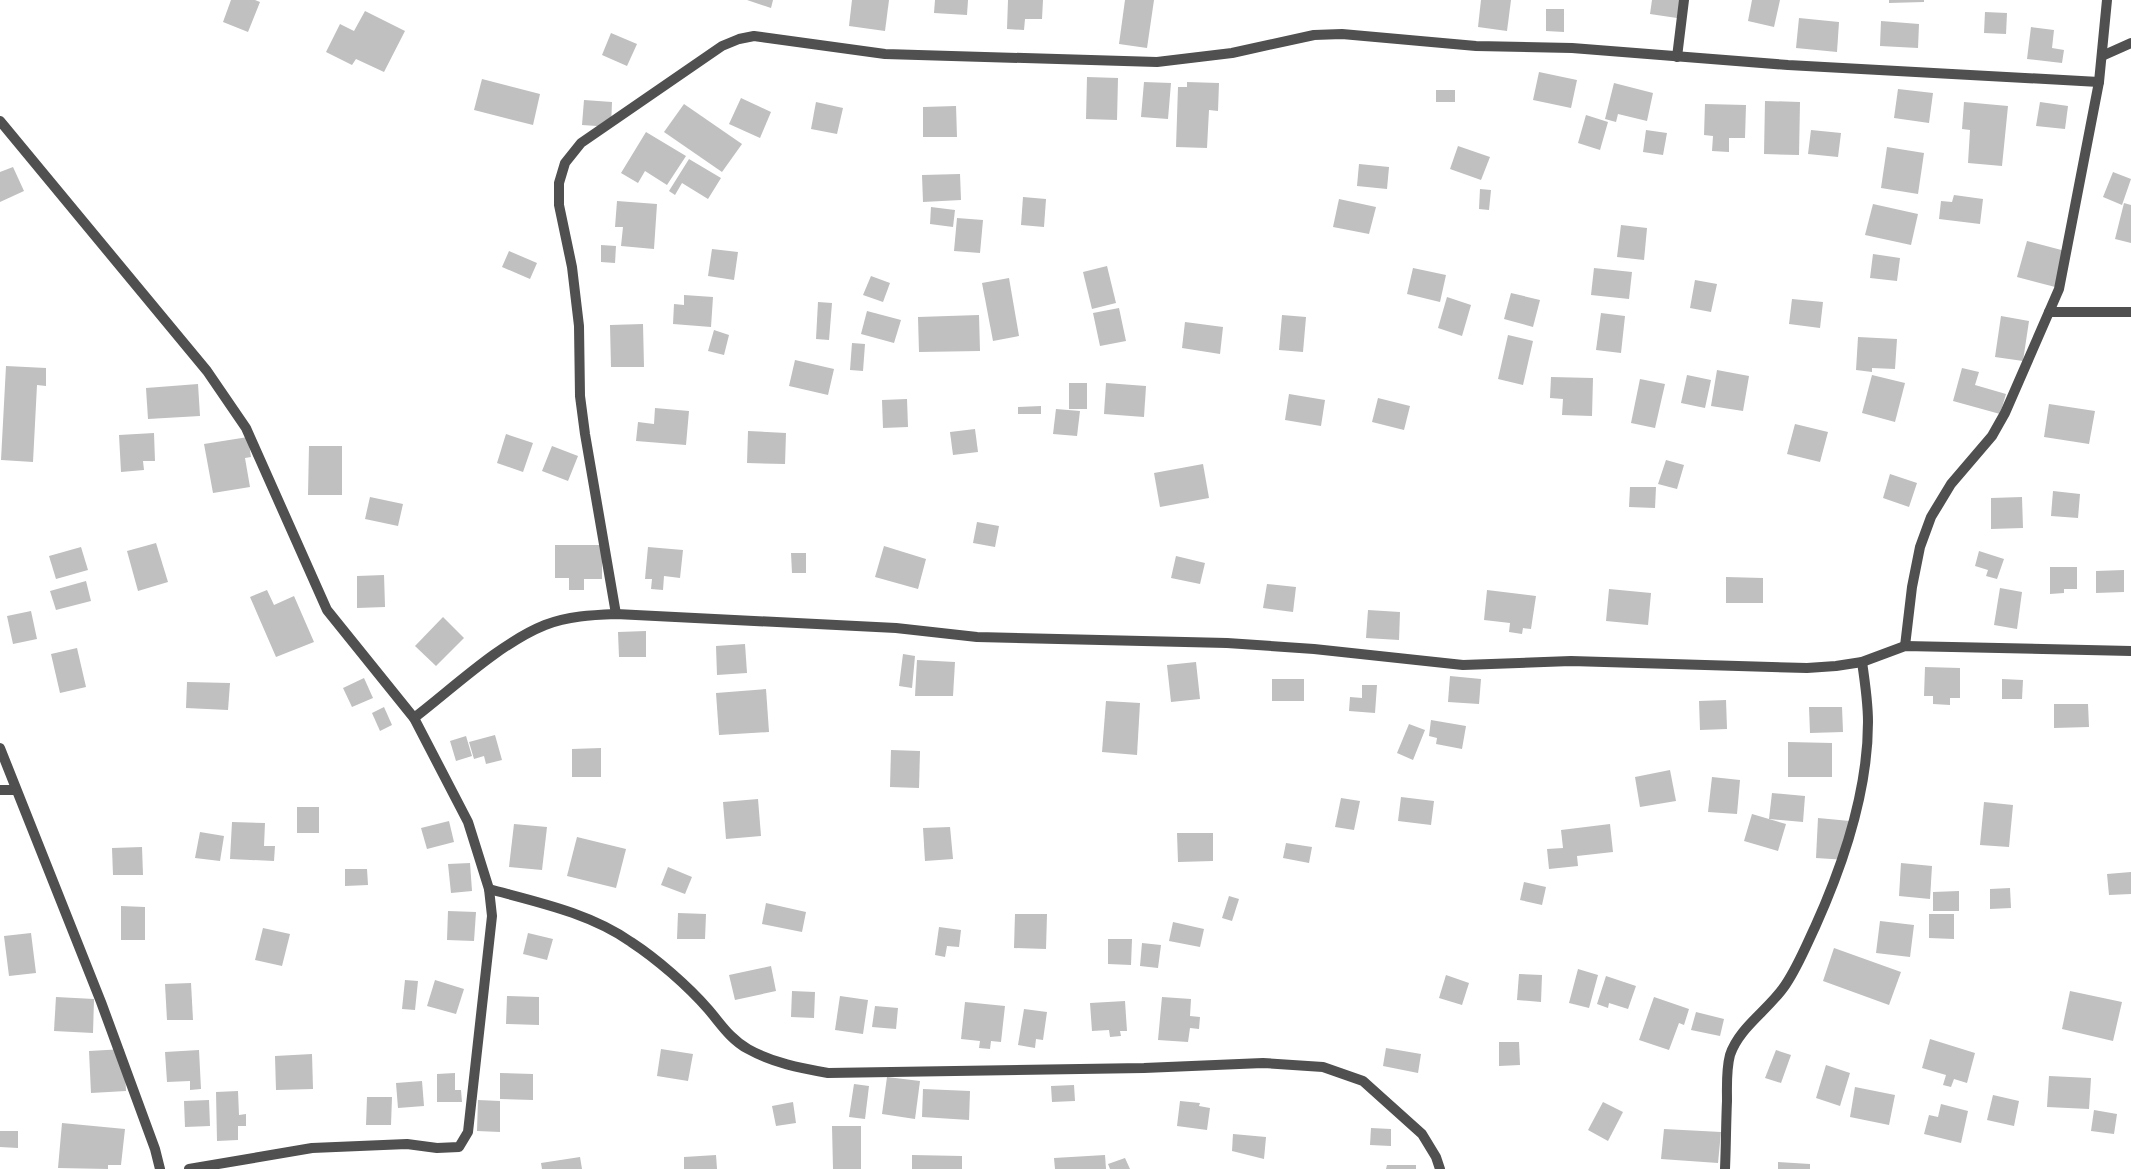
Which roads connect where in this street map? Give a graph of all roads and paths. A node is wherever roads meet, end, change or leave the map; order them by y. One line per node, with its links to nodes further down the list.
1 (1684, 0): 4 (street)
2 (2108, 0): 5 (street)
3 (2131, 43): 5 (street)
4 (1677, 56): 6 (street); 10 (street)
5 (2102, 56): 6 (street)
6 (2100, 82): 8 (street)
7 (0, 121): 14 (street)
8 (2050, 312): 9 (street); 11 (street)
9 (2131, 312)
10 (616, 614): 13 (street); 14 (street)
11 (1905, 646): 12 (street); 13 (street)
12 (2131, 651)
13 (1862, 662): 22 (street)
14 (414, 718): 18 (street)
15 (0, 748): 17 (street)
16 (0, 790): 17 (street)
17 (16, 790): 19 (street)
18 (489, 889): 20 (street); 21 (street)
19 (160, 1169)
20 (189, 1169)
21 (1440, 1169)
22 (1725, 1169)

